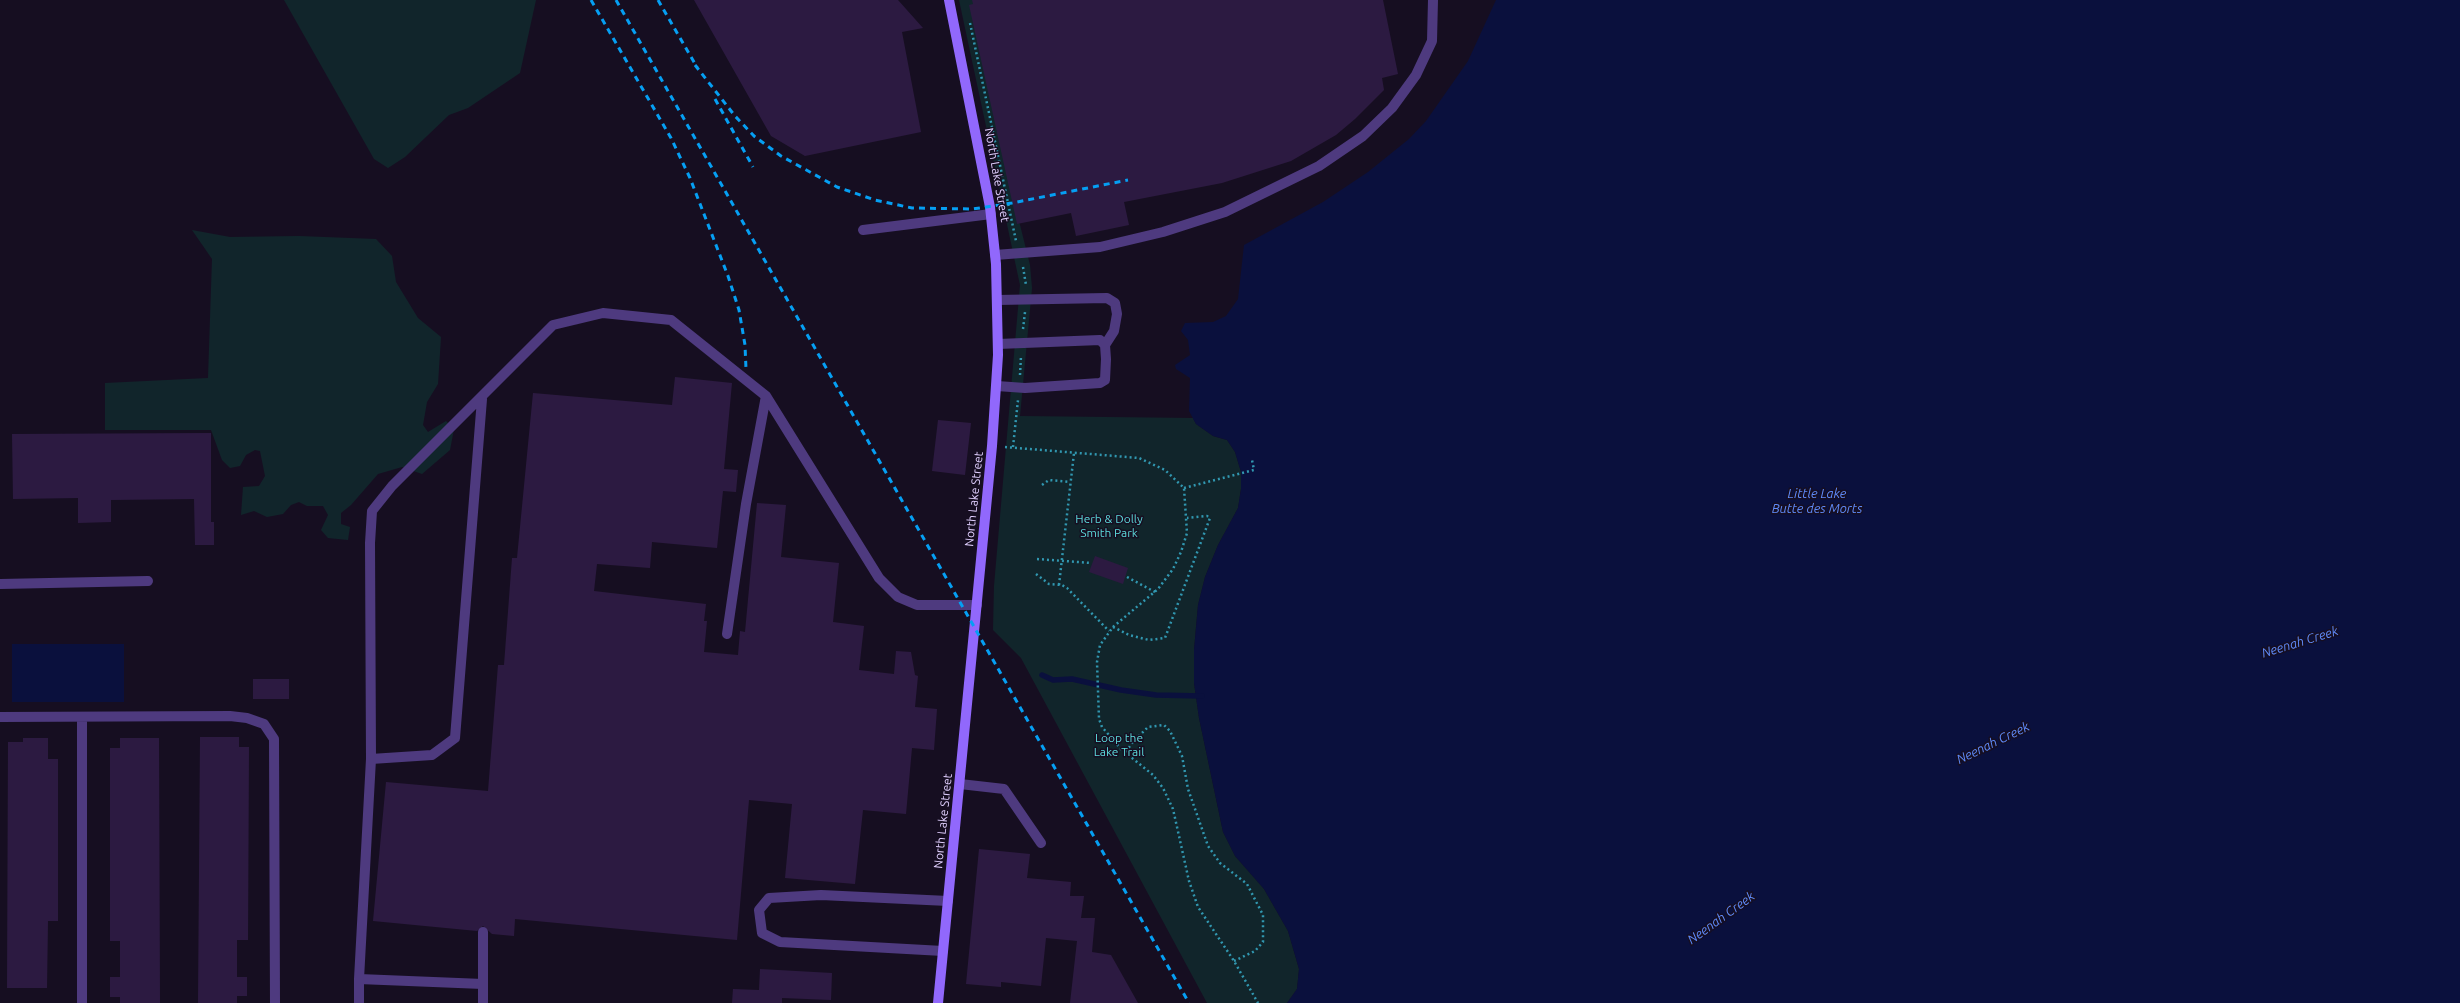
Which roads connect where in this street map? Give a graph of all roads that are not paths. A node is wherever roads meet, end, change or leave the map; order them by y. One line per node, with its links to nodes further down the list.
1 (949, 0): 3 (main road, North Lake Street)
2 (1433, 0): 5 (street)
3 (991, 214): 4 (street); 5 (main road, North Lake Street)
4 (863, 230)
5 (995, 256): 6 (main road, North Lake Street)
6 (997, 300): 7 (main road, North Lake Street); 8 (street)
7 (998, 344): 8 (street); 9 (main road, North Lake Street)
8 (1105, 345): 9 (street)
9 (997, 386): 14 (main road, North Lake Street)
10 (766, 396): 11 (street); 14 (street); 15 (street)
11 (482, 399): 18 (street); 18 (street)
12 (148, 581): 13 (street)
13 (0, 584)
14 (977, 605): 19 (main road, North Lake Street)
15 (727, 634)
16 (0, 717): 17 (street)
17 (82, 717): 26 (street); 27 (street)
18 (371, 759): 24 (street)
19 (960, 784): 20 (street); 21 (main road, North Lake Street)
20 (1041, 843)
21 (948, 901): 23 (main road, North Lake Street); 23 (street)
22 (483, 932): 25 (street)
23 (944, 951): 30 (main road, North Lake Street)
24 (359, 979): 25 (street); 28 (street)
25 (483, 984): 29 (street)
26 (82, 1003)
27 (275, 1003)
28 (359, 1003)
29 (483, 1003)
30 (938, 1003)

